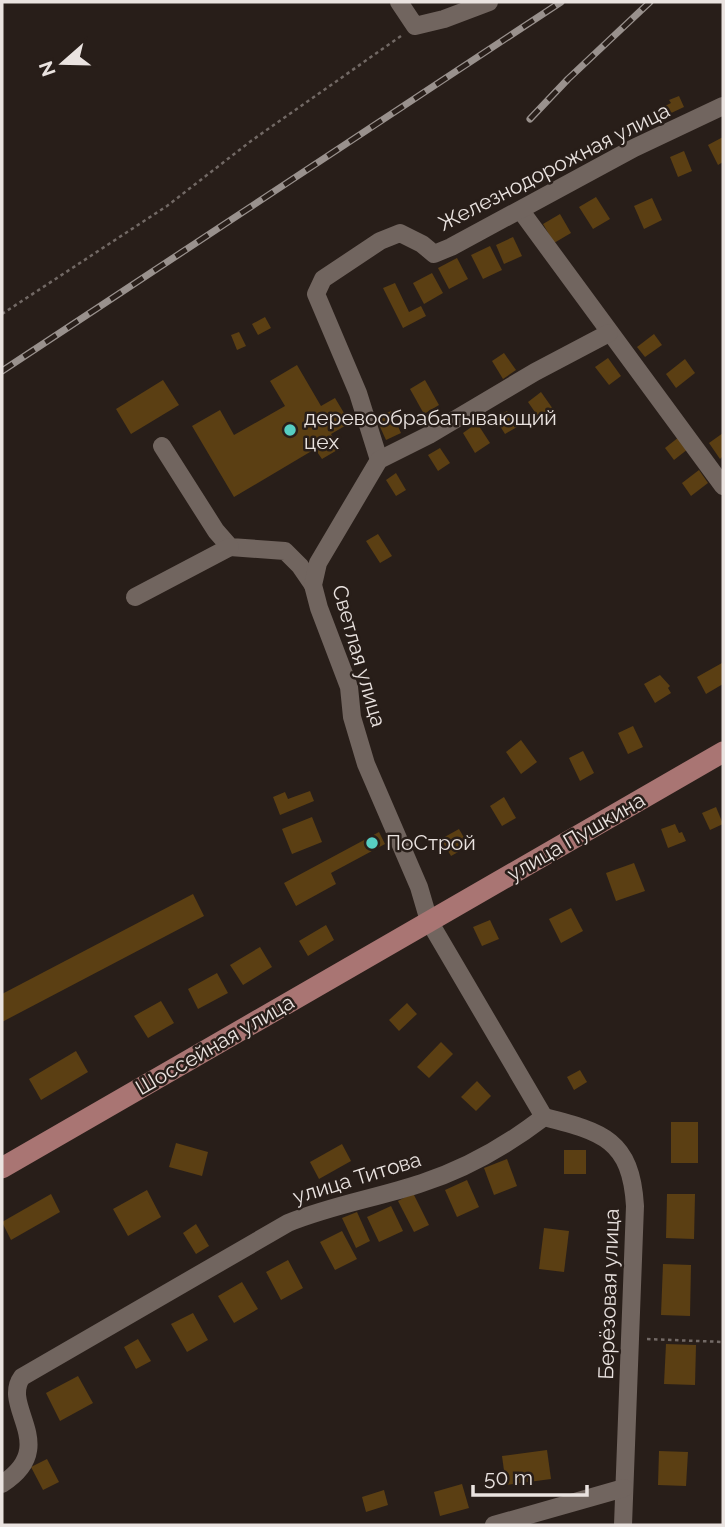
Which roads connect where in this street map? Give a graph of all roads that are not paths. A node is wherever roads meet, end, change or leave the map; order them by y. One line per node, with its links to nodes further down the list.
1 (399, 2): 2 (street)
2 (489, 2)
3 (723, 106): 4 (street, Железнодорожная улица)
4 (521, 211): 5 (street); 7 (street, Железнодорожная улица)
5 (609, 333): 7 (street); 8 (street)
6 (162, 446): 9 (street)
7 (379, 460): 10 (street, Светлая улица)
8 (723, 486)
9 (230, 547): 10 (street); 11 (street)
10 (313, 585): 13 (street, Светлая улица)
11 (135, 597)
12 (723, 752): 13 (main road, улица Пушкина)
13 (429, 921): 14 (street); 15 (main road, Шоссейная улица)
14 (544, 1117): 16 (street, улица Титова); 17 (street, Берёзовая улица)
15 (2, 1168)
16 (2, 1483)
17 (624, 1488): 18 (street); 19 (street, Берёзовая улица)
18 (494, 1525)
19 (623, 1525)

